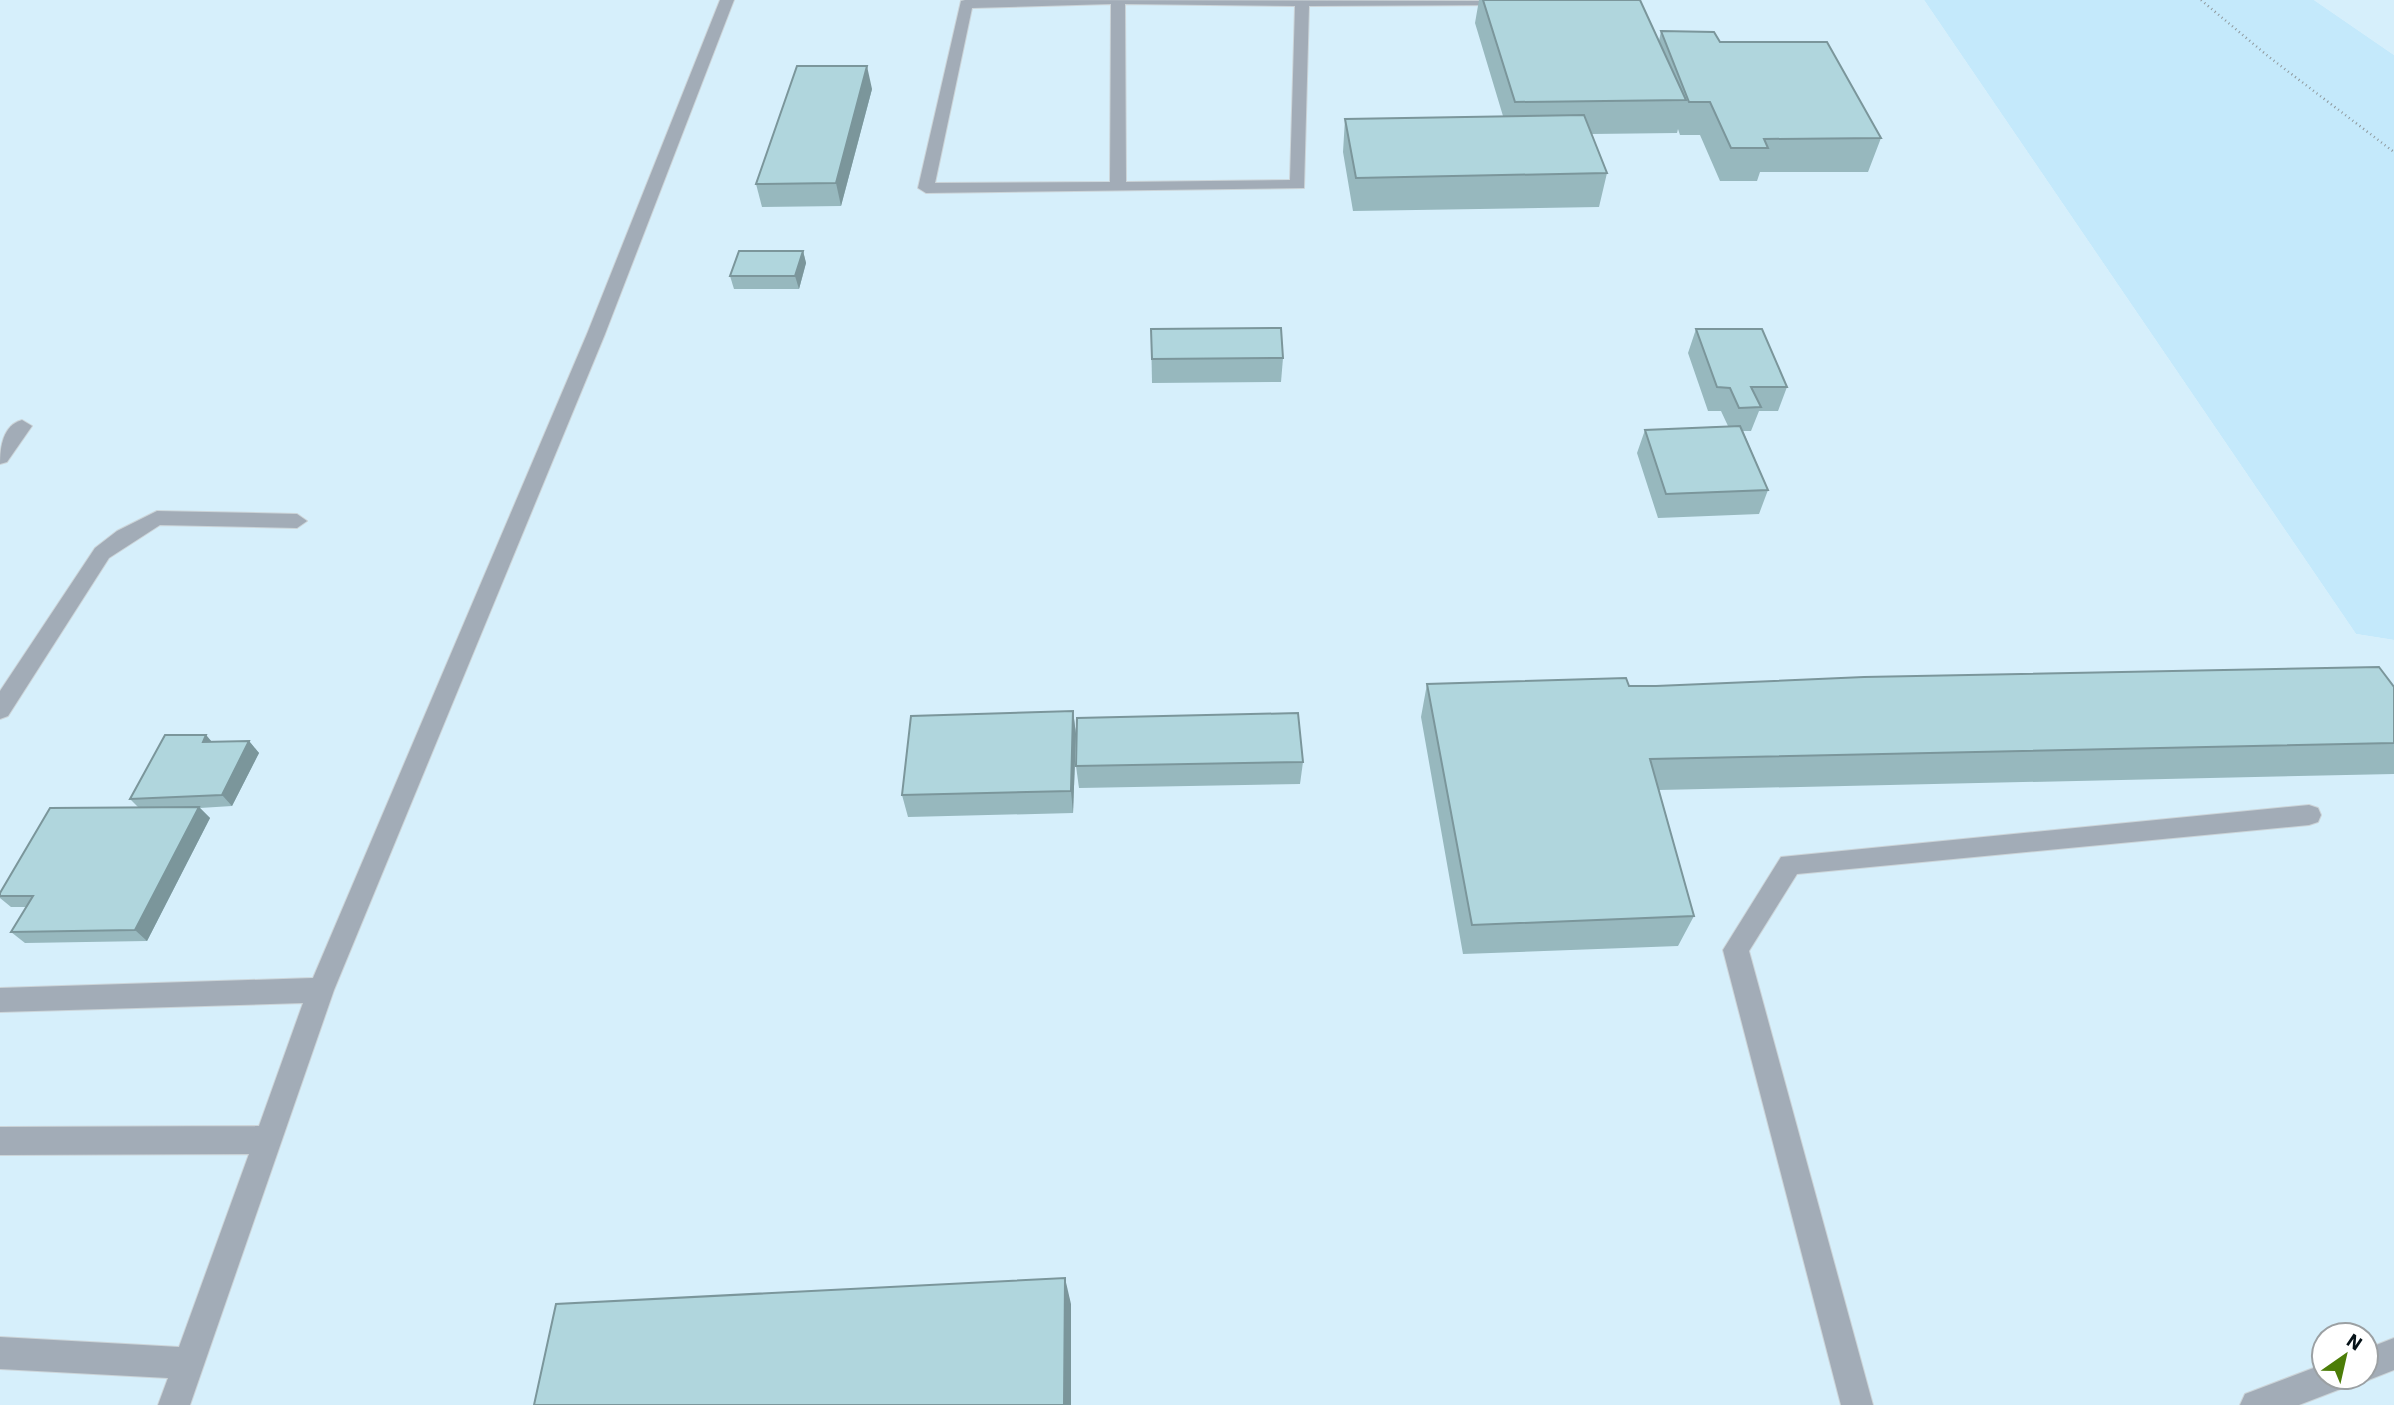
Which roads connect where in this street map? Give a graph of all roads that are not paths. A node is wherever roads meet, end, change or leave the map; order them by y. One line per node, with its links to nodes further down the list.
1 (727, 0): 12 (lane)
2 (1118, 0): 4 (lane); 5 (lane); 6 (lane)
3 (1522, 1): 5 (lane)
4 (965, 2): 6 (lane)
5 (1302, 2): 6 (lane)
6 (1118, 185)
7 (22, 426): 8 (lane)
8 (0, 457)
9 (297, 521): 10 (lane)
10 (0, 710)
11 (2309, 815): 20 (lane)
12 (320, 990): 13 (lane); 14 (lane)
13 (0, 1000)
14 (268, 1140): 15 (lane); 17 (lane)
15 (0, 1141)
16 (0, 1353): 17 (lane)
17 (188, 1363): 19 (lane)
18 (2310, 1385): 21 (lane)
19 (174, 1405)
20 (1857, 1405)
21 (2256, 1405)

